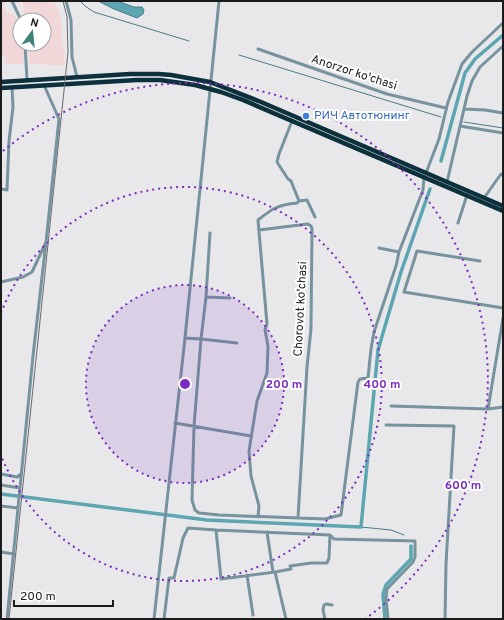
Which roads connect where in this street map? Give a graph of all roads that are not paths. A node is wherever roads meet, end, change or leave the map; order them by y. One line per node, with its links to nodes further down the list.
1 (12, 1): 4 (street)
2 (66, 1): 11 (street)
3 (219, 1): 14 (street)
4 (18, 12)
5 (503, 23): 19 (street)
6 (503, 46): 8 (street)
7 (258, 49): 19 (street, Anorzor ko'chasi)
8 (497, 51): 10 (street); 20 (street)
9 (25, 52): 12 (street)
10 (503, 52)
11 (77, 77): 12 (highway); 14 (highway)
12 (27, 80): 13 (highway)
13 (1, 82)
14 (210, 82): 18 (street); 25 (highway)
15 (44, 85): 16 (highway); 18 (highway); 38 (street)
16 (12, 87): 17 (highway); 28 (street)
17 (1, 88)
18 (209, 88): 22 (highway); 47 (street)
19 (446, 108): 25 (street)
20 (465, 108): 21 (street); 23 (street)
21 (503, 113)
22 (292, 121): 25 (highway); 31 (street)
23 (460, 126): 24 (street); 27 (street)
24 (503, 133)
25 (425, 175): 27 (highway); 40 (street)
26 (503, 175): 30 (street)
27 (447, 184): 29 (highway); 30 (highway)
28 (1, 189)
29 (467, 195): 33 (highway); 35 (street)
30 (484, 198): 32 (highway)
31 (298, 201): 34 (street); 36 (street)
32 (503, 206)
33 (503, 211)
34 (315, 217)
35 (458, 223)
36 (259, 230): 56 (street); 64 (street, Chorovot ko'chasi)
37 (210, 233): 43 (street)
38 (46, 242): 42 (street); 58 (street)
39 (379, 248): 40 (street)
40 (399, 252): 64 (street)
41 (480, 261): 45 (street)
42 (1, 282)
43 (206, 296): 44 (street); 48 (street)
44 (230, 298)
45 (503, 308)
46 (503, 318): 52 (street)
47 (185, 338): 48 (street); 53 (street)
48 (201, 339): 49 (street); 55 (street)
49 (237, 343)
50 (391, 406): 52 (street)
51 (503, 408): 52 (street)
52 (488, 409)
53 (175, 423): 55 (street); 75 (street)
54 (386, 425): 80 (street)
55 (194, 426): 56 (street); 63 (street)
56 (251, 436): 63 (street)
57 (1, 474): 58 (street)
58 (21, 474): 60 (street)
59 (1, 485): 60 (street)
60 (20, 488): 62 (street)
61 (1, 506): 62 (street)
62 (18, 508): 69 (street)
63 (258, 517): 64 (street)
64 (298, 518)
65 (216, 530): 66 (street); 71 (street); 76 (street)
66 (267, 532): 67 (street); 70 (street)
67 (330, 535): 70 (street); 79 (street)
68 (1, 552): 69 (street)
69 (14, 554): 74 (street)
70 (274, 572): 71 (street); 77 (street)
71 (247, 576): 73 (street)
72 (332, 605): 78 (street)
73 (254, 615)
74 (7, 619)
75 (154, 619)
76 (164, 619)
77 (286, 619)
78 (325, 619)
79 (388, 619)
80 (445, 619)

